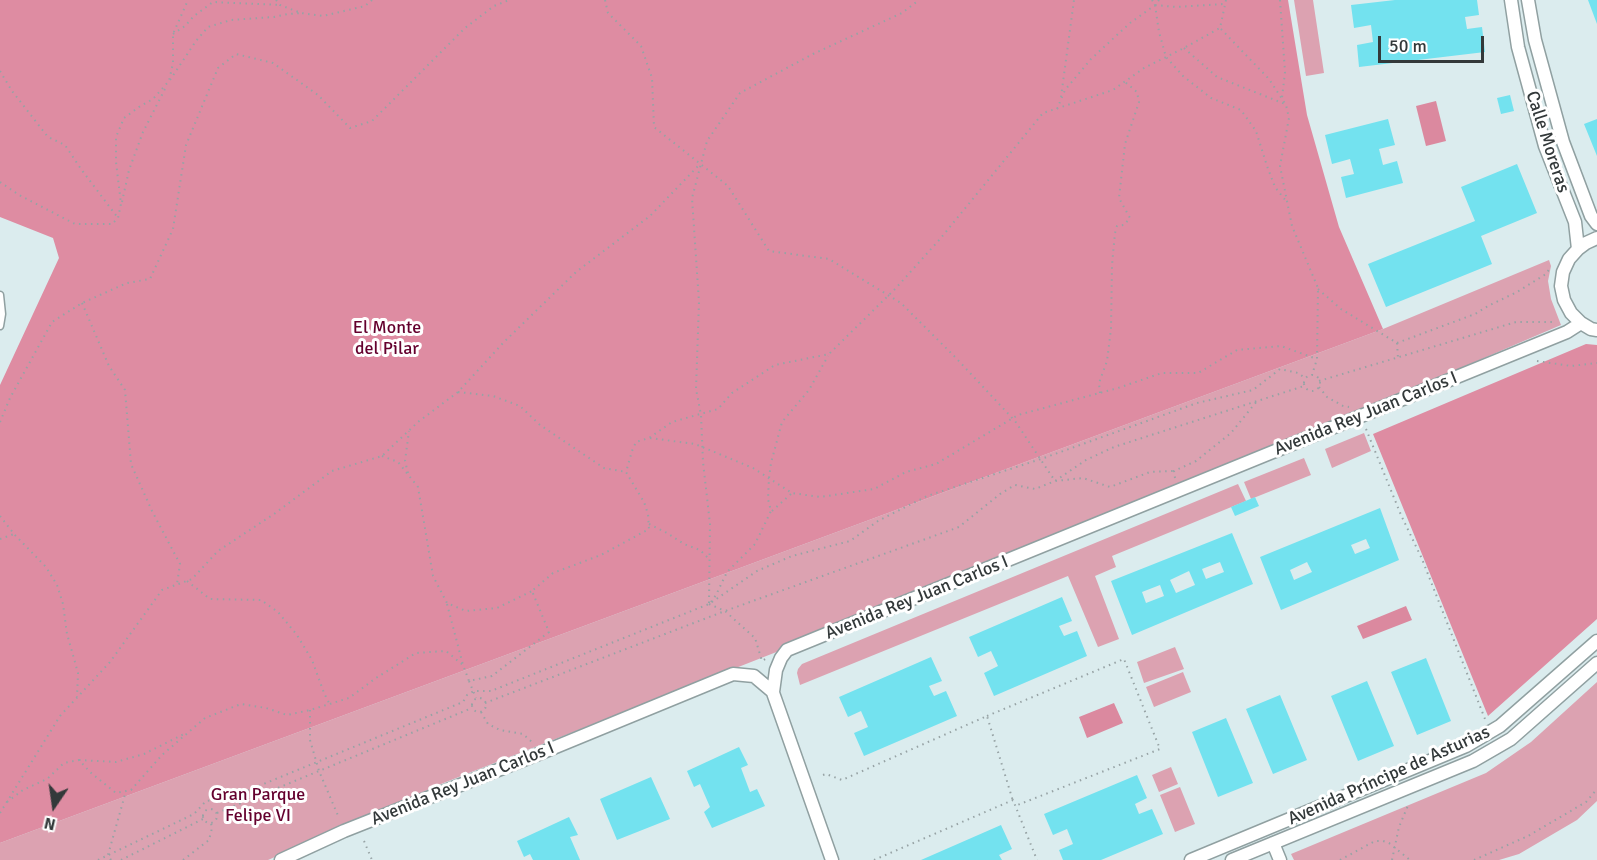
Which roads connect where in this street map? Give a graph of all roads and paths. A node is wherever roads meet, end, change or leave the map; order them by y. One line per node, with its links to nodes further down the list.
1 (188, 0): 19 (path)
2 (276, 0): 15 (path)
3 (372, 0): 17 (path)
4 (508, 0): 41 (path)
5 (605, 0): 29 (path)
6 (919, 0): 29 (path)
7 (1074, 0): 26 (path)
8 (1152, 0): 16 (path)
9 (1159, 0): 16 (path)
10 (1226, 0): 14 (path)
11 (1280, 0): 25 (path)
12 (1510, 0): 36 (street, Calle Moreras)
13 (1527, 0): 34 (street, Calle Moreras)
14 (1225, 4): 16 (path); 18 (path)
15 (280, 5): 17 (path); 19 (path)
16 (1155, 5): 21 (path); 26 (path)
17 (301, 13): 23 (path)
18 (1220, 28): 20 (path); 25 (path)
19 (173, 34): 23 (path)
20 (1184, 48): 21 (path); 27 (path)
21 (1166, 57): 24 (path); 31 (path)
22 (0, 71): 33 (path)
23 (169, 81): 32 (path); 32 (path)
24 (1125, 82): 28 (path); 58 (path)
25 (1282, 99): 27 (path)
26 (1061, 100): 28 (path)
27 (1286, 105): 31 (path)
28 (1057, 109): 40 (path)
29 (700, 164): 40 (path); 57 (path); 61 (path)
30 (0, 182): 33 (path)
31 (1287, 202): 38 (path)
32 (121, 204): 33 (path)
33 (118, 218)
34 (1597, 224)
35 (1597, 238): 36 (street)
36 (1578, 249): 43 (street)
37 (1554, 263): 46 (path)
38 (1318, 288): 46 (path); 49 (path)
39 (0, 295): 44 (lane)
40 (889, 295): 47 (path); 62 (path)
41 (82, 303): 63 (path); 84 (path)
42 (1556, 322): 48 (path)
43 (1581, 323): 45 (street); 95 (street, Avenida Rey Juan Carlos I)
44 (0, 327)
45 (1597, 330)
46 (1397, 343): 48 (path)
47 (829, 354): 61 (path); 73 (path)
48 (1398, 358): 54 (path)
49 (1317, 359): 52 (path); 58 (path)
50 (1537, 361): 51 (path)
51 (1597, 363)
52 (1312, 375): 53 (path); 54 (path)
53 (1305, 378): 55 (path); 69 (path)
54 (1319, 381): 56 (path)
55 (1304, 386): 56 (path); 59 (path)
56 (1319, 387): 60 (path)
57 (458, 392): 65 (path); 71 (path)
58 (1100, 393): 62 (path)
59 (1257, 401): 70 (path); 74 (path)
60 (1357, 407)
61 (701, 415): 66 (path); 67 (path)
62 (1012, 418): 69 (path); 76 (path)
63 (0, 422)
64 (1366, 429): 104 (path)
65 (409, 431): 68 (path); 72 (path)
66 (649, 438): 67 (path); 71 (path)
67 (703, 448): 73 (path); 82 (path)
68 (382, 456): 72 (path); 83 (path)
69 (1041, 459): 74 (path); 87 (path)
70 (1174, 471): 74 (path); 75 (path)
71 (626, 472): 79 (path)
72 (409, 476): 86 (path)
73 (769, 478): 76 (path); 77 (path)
74 (1055, 481): 88 (path)
75 (1176, 484)
76 (792, 493): 77 (path)
77 (771, 511): 87 (path)
78 (0, 516): 80 (path)
79 (649, 524): 82 (path); 85 (path)
80 (14, 534): 81 (path); 96 (path)
81 (0, 539)
82 (709, 559): 87 (path)
83 (187, 581): 84 (path); 99 (path)
84 (177, 584): 96 (path)
85 (532, 591): 86 (path); 93 (path)
86 (447, 603): 92 (path)
87 (709, 604): 88 (path); 94 (path)
88 (725, 611): 90 (path); 98 (path)
89 (1597, 641): 137 (street, Avenida Príncipe de Asturias)
90 (766, 659)
91 (1597, 663): 125 (street, Avenida Príncipe de Asturias)
92 (463, 665): 93 (path); 99 (path)
93 (469, 681): 94 (path)
94 (474, 691): 97 (path); 108 (path)
95 (772, 691): 106 (street, Avenida Rey Juan Carlos I); 134 (street)
96 (76, 698): 116 (path)
97 (476, 699): 98 (path); 100 (path)
98 (485, 703): 102 (path)
99 (329, 704): 101 (path)
100 (472, 708): 102 (path); 109 (path)
101 (310, 710): 105 (path); 108 (path)
102 (482, 712): 106 (path)
103 (987, 716): 110 (path); 114 (path); 117 (path)
104 (1486, 721)
105 (190, 731): 107 (path); 112 (path)
106 (541, 753): 123 (street, Avenida Rey Juan Carlos I)
107 (79, 760): 112 (path); 116 (path)
108 (317, 762): 109 (path); 113 (path)
109 (319, 771): 120 (path); 123 (path)
110 (823, 775)
111 (1597, 789): 143 (path)
112 (126, 791): 127 (path)
113 (206, 801): 118 (path); 127 (path)
114 (1013, 801): 117 (path); 135 (path)
115 (1410, 801): 126 (path)
116 (7, 802): 119 (path)
117 (1015, 806): 136 (path)
118 (209, 810): 120 (path); 121 (path)
119 (0, 813)
120 (217, 813): 122 (path)
121 (203, 819): 122 (path); 130 (path)
122 (212, 823): 131 (path)
123 (345, 831): 132 (street, Avenida Rey Juan Carlos I)
124 (364, 841): 133 (path)
125 (1273, 843): 138 (street, Avenida Príncipe de Asturias); 139 (street)
126 (1394, 848): 140 (path); 141 (path); 142 (path)
127 (108, 855): 128 (path); 129 (path)
128 (98, 860)
129 (111, 860)
130 (121, 860)
131 (183, 860)
132 (281, 860)
133 (372, 860)
134 (832, 860)
135 (874, 860)
136 (1037, 860)
137 (1191, 860)
138 (1232, 860)
139 (1280, 860)
140 (1340, 860)
141 (1392, 860)
142 (1410, 860)
143 (1474, 860)

